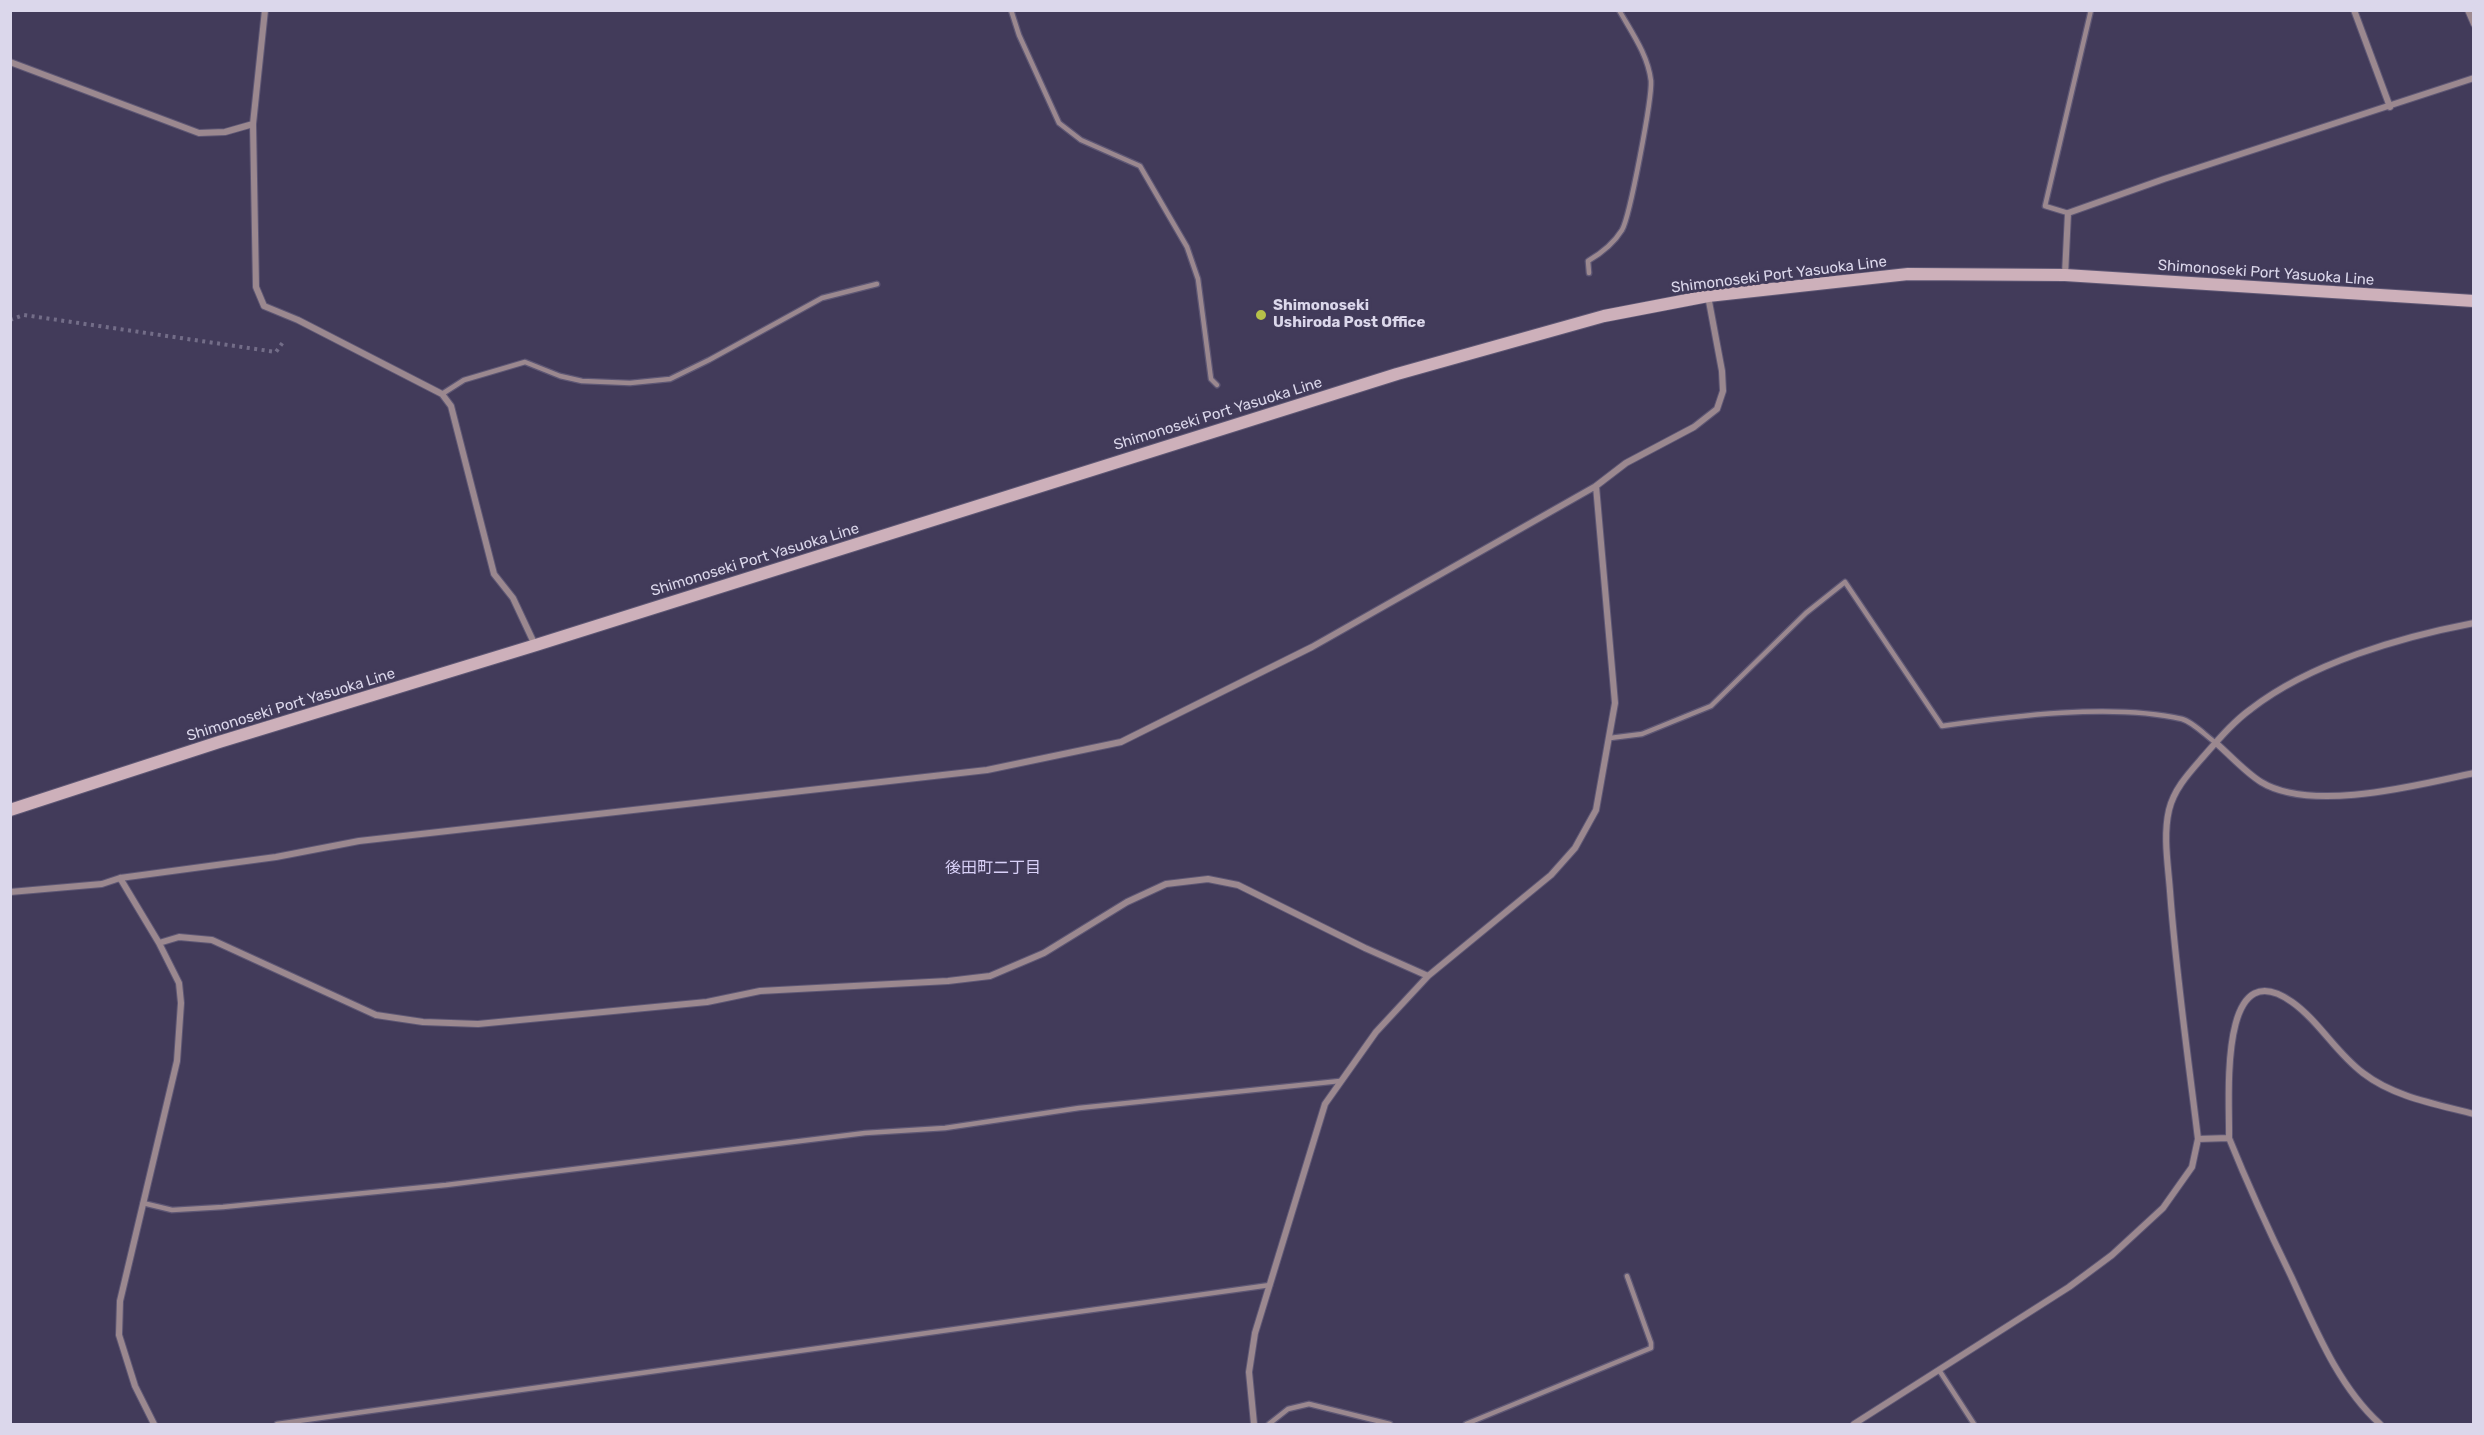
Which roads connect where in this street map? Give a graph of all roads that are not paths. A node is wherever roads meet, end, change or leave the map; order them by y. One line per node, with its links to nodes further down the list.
1 (265, 10): 11 (street)
2 (1011, 10): 18 (lane)
3 (1619, 10): 13 (lane)
4 (2091, 10): 12 (lane)
5 (2354, 10): 10 (street)
6 (2468, 10): 7 (street)
7 (2474, 24)
8 (10, 62): 11 (street)
9 (2474, 78): 10 (street)
10 (2390, 107): 12 (street)
11 (253, 124): 19 (street)
12 (2068, 213): 14 (street)
13 (1589, 273)
14 (2065, 275): 16 (main road, Shimonoseki Port Yasuoka Line); 17 (main road, Shimonoseki Port Yasuoka Line)
15 (877, 284): 19 (lane)
16 (1708, 296): 20 (street); 22 (main road, Shimonoseki Port Yasuoka Line)
17 (2474, 301)
18 (1217, 385)
19 (442, 394): 22 (street)
20 (1596, 486): 23 (street); 27 (street)
21 (2474, 623): 24 (street)
22 (536, 645): 26 (main road, Shimonoseki Port Yasuoka Line)
23 (1611, 738): 24 (lane); 30 (street)
24 (2216, 743): 25 (street); 34 (street)
25 (2474, 773)
26 (10, 810)
27 (120, 879): 28 (street); 29 (street)
28 (10, 892)
29 (159, 943): 30 (street); 35 (street)
30 (1428, 976): 31 (street)
31 (1340, 1081): 35 (lane); 37 (street)
32 (2474, 1114): 33 (street)
33 (2229, 1138): 34 (street); 47 (street)
34 (2198, 1139): 38 (street)
35 (143, 1203): 39 (street)
36 (1627, 1275): 44 (lane)
37 (1270, 1286): 40 (lane); 41 (street)
38 (1940, 1370): 45 (street); 46 (lane)
39 (154, 1425)
40 (277, 1425)
41 (1254, 1425)
42 (1269, 1425): 43 (lane)
43 (1390, 1425)
44 (1466, 1425)
45 (1854, 1425)
46 (1974, 1425)
47 (2380, 1425)

